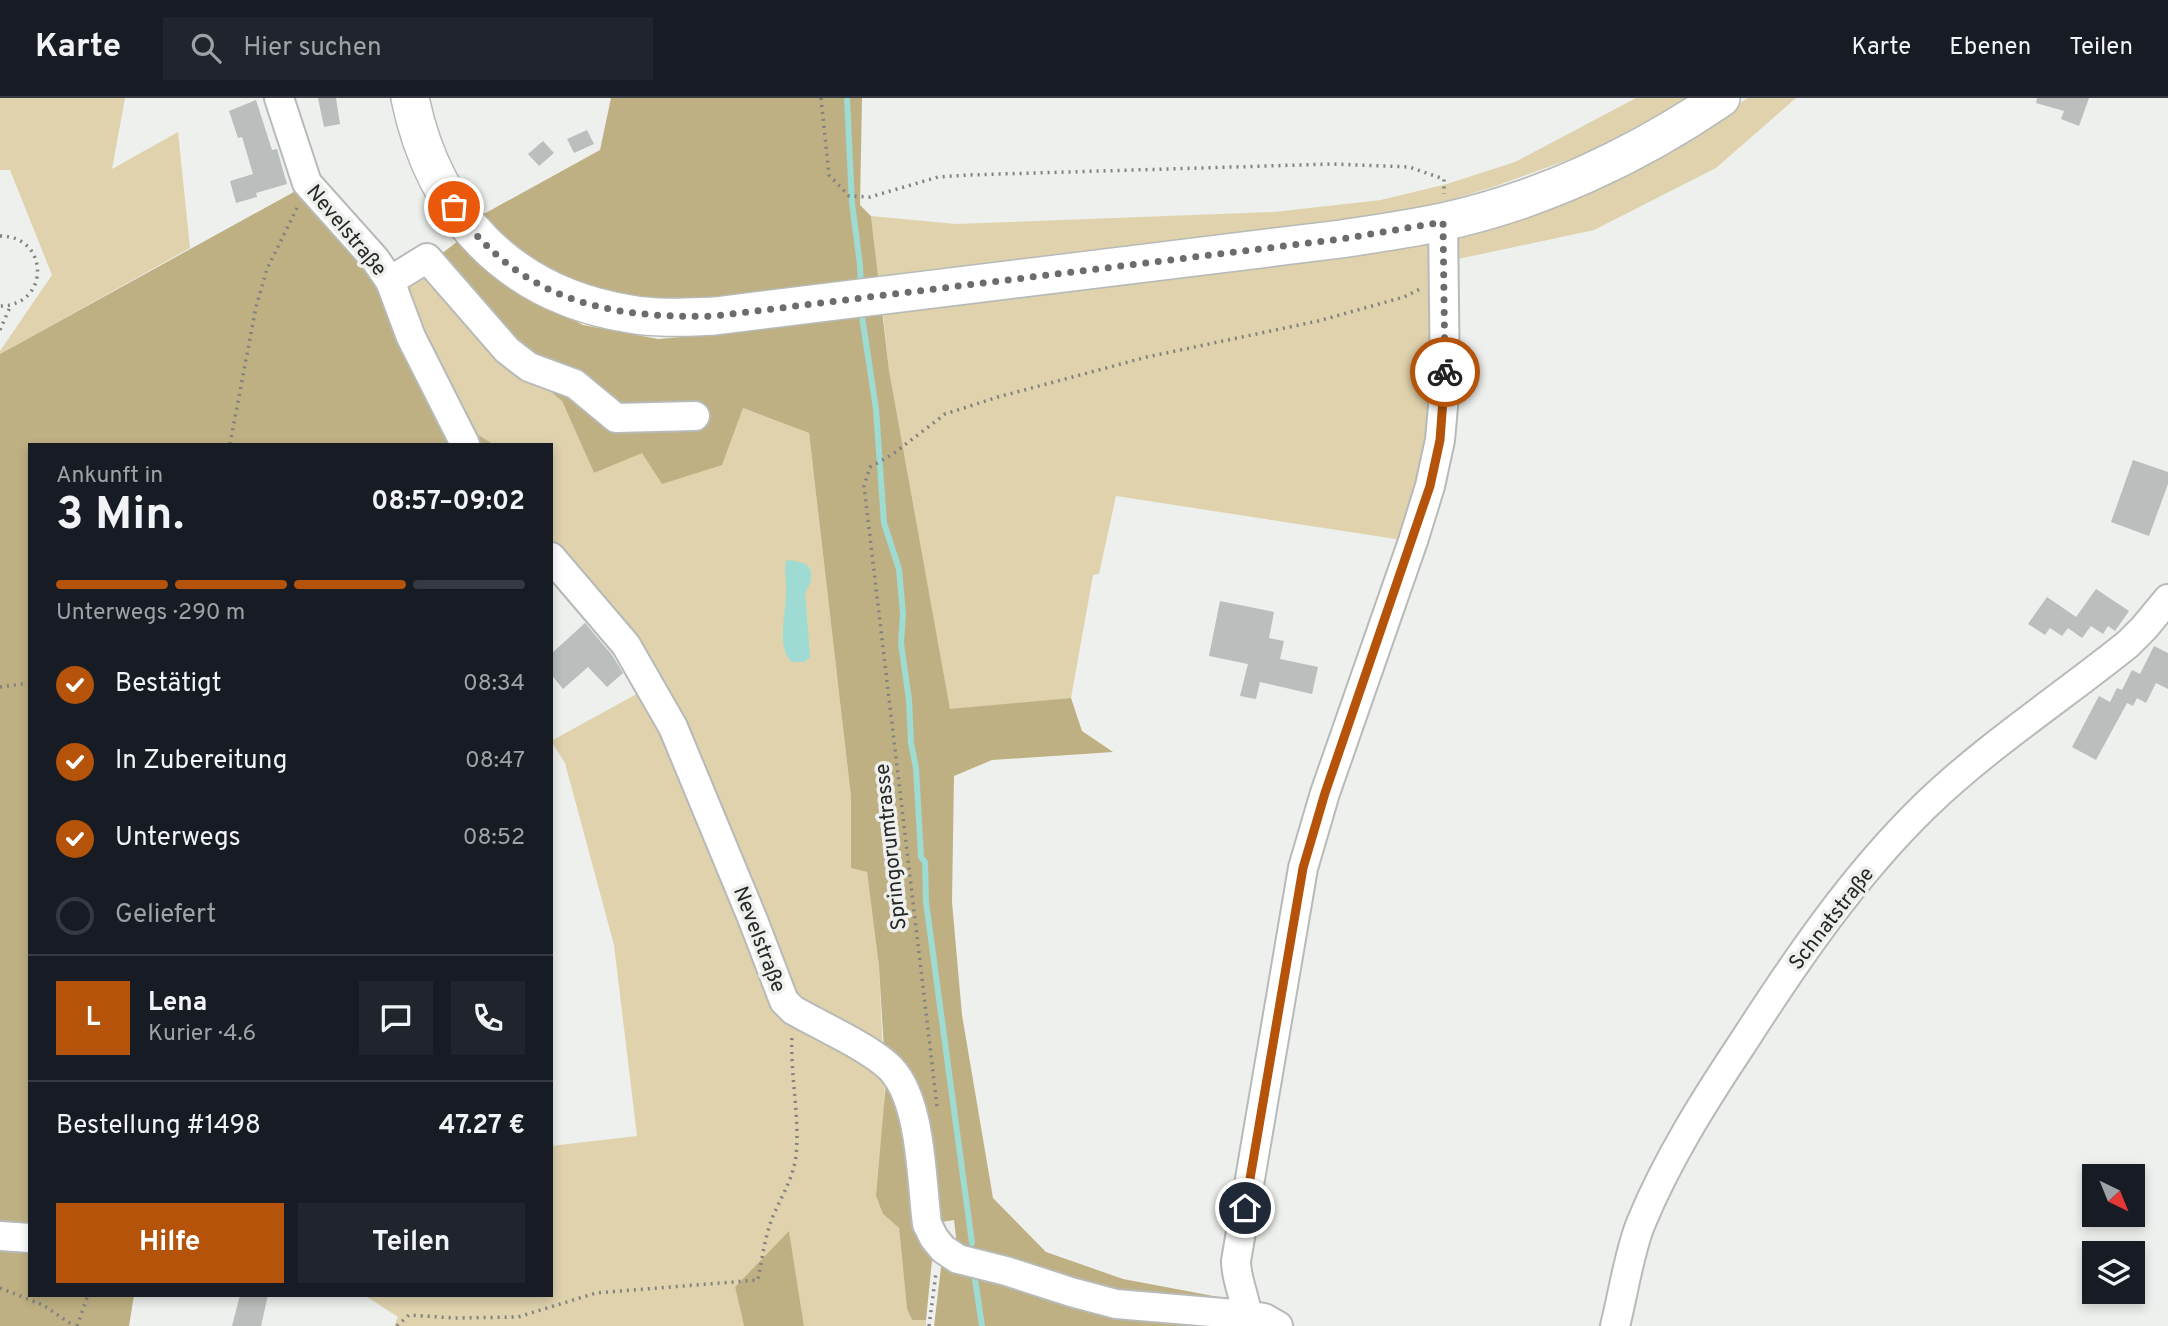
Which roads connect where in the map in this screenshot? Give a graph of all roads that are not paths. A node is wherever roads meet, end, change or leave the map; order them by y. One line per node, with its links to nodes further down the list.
1 (279, 98): 5 (street, Nevelstraße)
2 (410, 98): 4 (main road)
3 (1721, 98): 4 (main road)
4 (1443, 222): 12 (street)
5 (390, 281): 6 (street, Nevelstraße); 7 (street, Nevelstraße)
6 (695, 416)
7 (465, 443)
8 (553, 559): 12 (street, Nevelstraße)
9 (2168, 599): 14 (street, Schnatstraße)
10 (0, 1236): 11 (street)
11 (28, 1238)
12 (1247, 1315): 13 (street)
13 (1278, 1326)
14 (1615, 1326)

